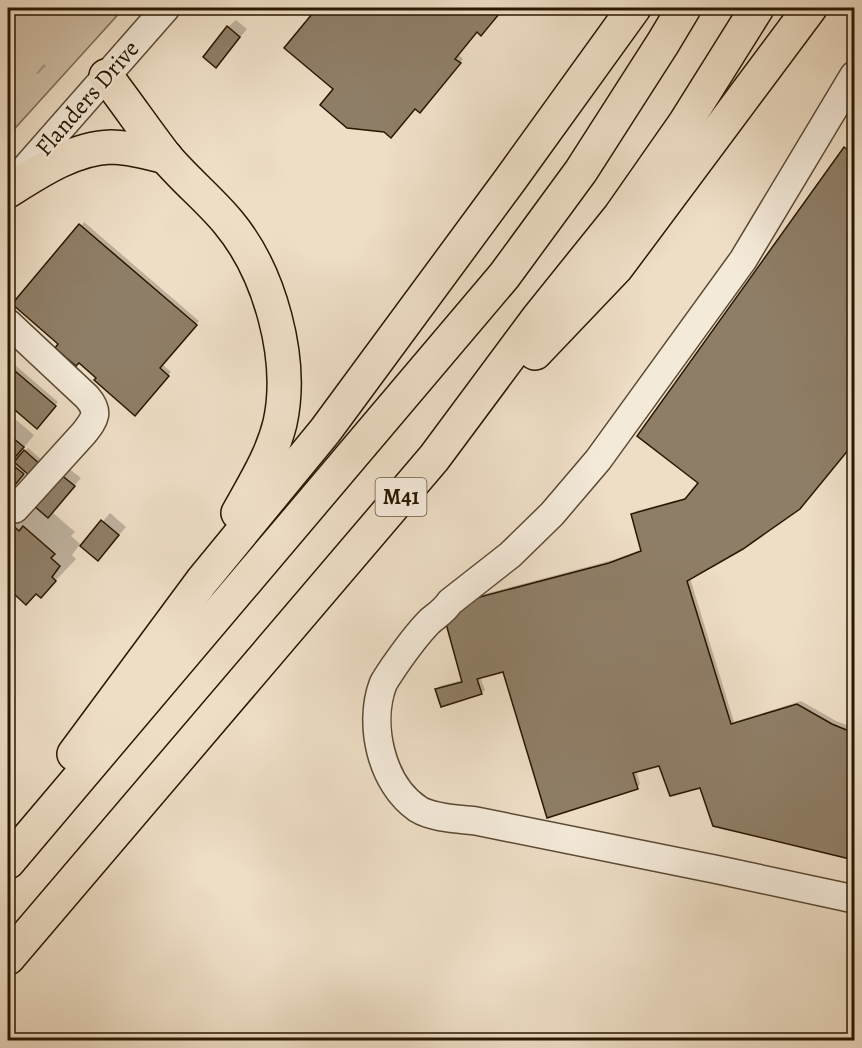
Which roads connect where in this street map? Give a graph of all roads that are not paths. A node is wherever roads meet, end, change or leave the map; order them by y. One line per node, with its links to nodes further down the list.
1 (166, 8): 7 (street, Flanders Drive)
2 (634, 8): 13 (highway)
3 (684, 8): 14 (highway, M41)
4 (757, 8): 11 (highway, M41)
5 (810, 8): 11 (highway)
6 (855, 75): 16 (street)
7 (106, 76): 8 (highway); 9 (street, Flanders Drive)
8 (166, 157): 9 (highway); 13 (highway)
9 (8, 190)
10 (8, 323): 12 (street)
11 (434, 458): 17 (highway, M41)
12 (8, 502)
13 (202, 581): 14 (highway)
14 (36, 830): 15 (highway, M41)
15 (8, 862)
16 (855, 899)
17 (8, 958)

